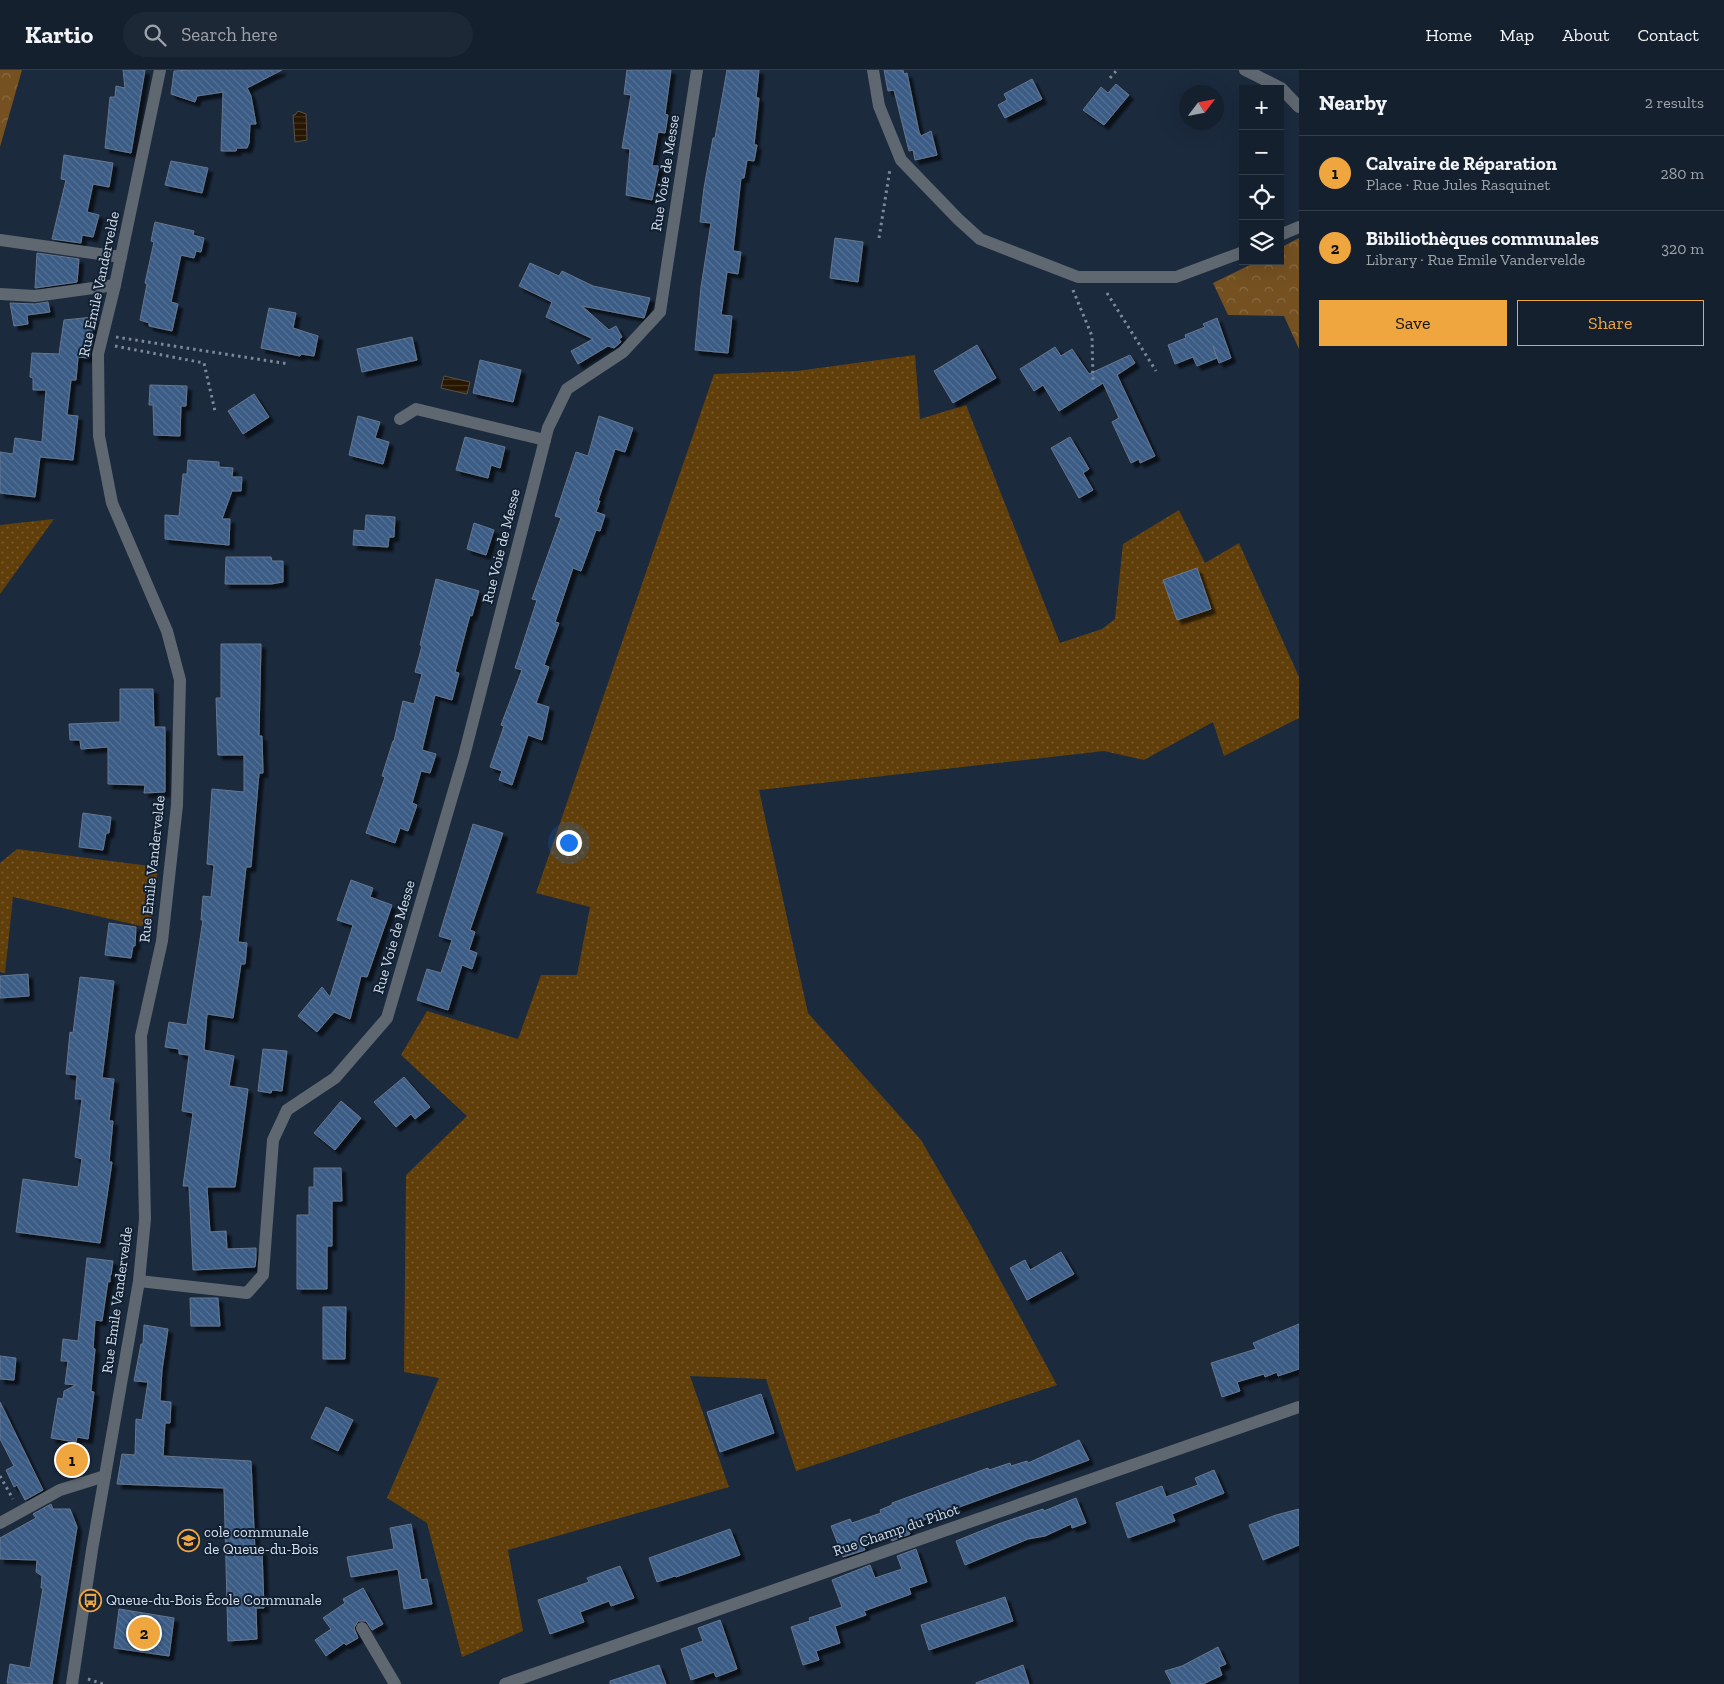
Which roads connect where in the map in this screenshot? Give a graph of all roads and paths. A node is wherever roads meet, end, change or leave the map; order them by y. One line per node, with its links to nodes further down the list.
1 (160, 70): 14 (street, Rue Emile Vandervelde)
2 (697, 70): 25 (street, Rue Voie de Messe)
3 (873, 70): 8 (street)
4 (1117, 70): 6 (path)
5 (1244, 70): 7 (street)
6 (1110, 78)
7 (1299, 107)
8 (897, 149): 11 (path); 15 (street)
9 (1299, 227): 10 (street)
10 (1284, 233)
11 (879, 238)
12 (0, 240): 14 (street)
13 (1239, 253): 16 (street)
14 (121, 257): 17 (street, Rue Emile Vandervelde)
15 (1067, 273): 16 (street); 22 (path)
16 (1097, 277): 21 (path)
17 (115, 285): 18 (street); 19 (street, Rue Emile Vandervelde)
18 (0, 294)
19 (102, 339): 20 (path); 23 (path); 26 (street, Rue Emile Vandervelde)
20 (289, 364)
21 (1156, 371)
22 (1093, 380)
23 (215, 410)
24 (400, 419): 25 (street)
25 (545, 440): 26 (street, Rue Voie de Messe)
26 (139, 1281): 29 (street, Rue Emile Vandervelde)
27 (1299, 1407): 35 (street, Rue Champ du Pihot)
28 (0, 1476): 30 (path)
29 (105, 1476): 30 (street); 33 (street, Rue Emile Vandervelde)
30 (20, 1512): 31 (street)
31 (0, 1523)
32 (362, 1628): 34 (street)
33 (72, 1684)
34 (396, 1684)
35 (505, 1684)

